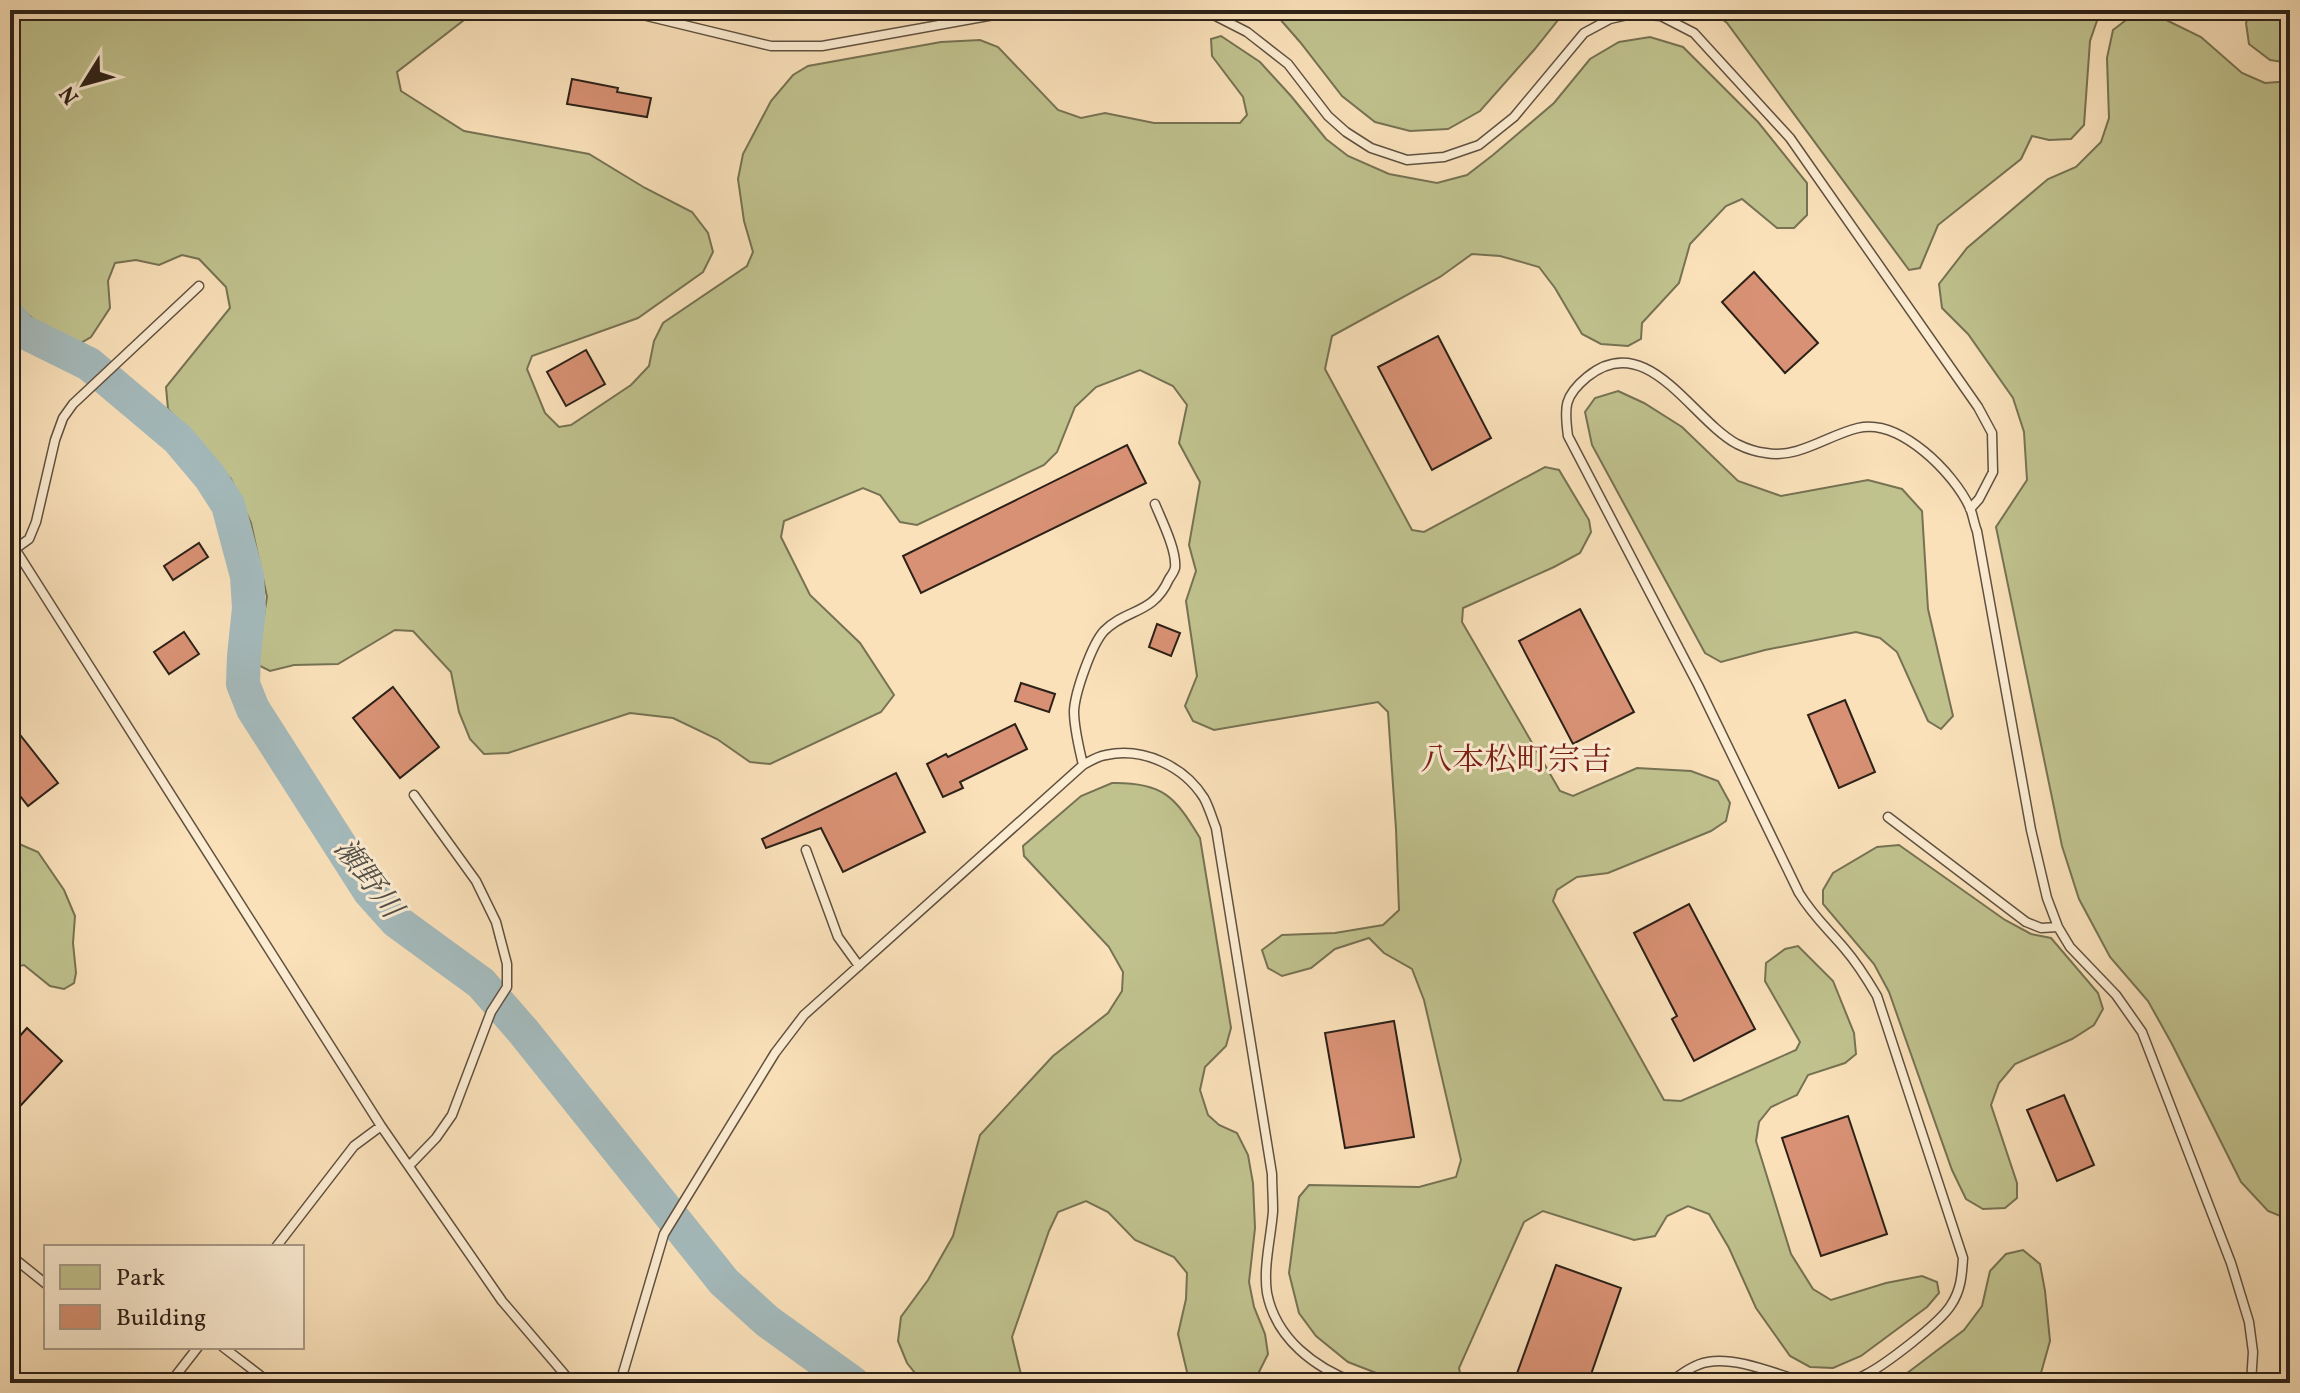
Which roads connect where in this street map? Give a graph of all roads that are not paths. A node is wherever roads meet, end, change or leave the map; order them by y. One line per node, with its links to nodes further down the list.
1 (622, 10): 2 (lane)
2 (1022, 10)
3 (1204, 10): 6 (lane)
4 (199, 286): 7 (lane)
5 (1155, 504): 8 (lane)
6 (1970, 509): 12 (lane); 28 (lane)
7 (12, 545): 14 (lane)
8 (1083, 765): 13 (lane); 25 (lane)
9 (414, 795): 15 (lane)
10 (1888, 817): 12 (lane)
11 (806, 850): 13 (lane)
12 (2058, 927): 29 (lane)
13 (859, 966): 24 (lane)
14 (381, 1126): 15 (lane); 16 (lane)
15 (409, 1166): 23 (lane)
16 (278, 1245)
17 (10, 1255): 18 (lane)
18 (44, 1282)
19 (196, 1349): 21 (lane)
20 (226, 1349): 22 (lane)
21 (170, 1383)
22 (270, 1383)
23 (572, 1383)
24 (620, 1383)
25 (1356, 1383)
26 (1669, 1383): 27 (lane)
27 (1808, 1383)
28 (1835, 1383)
29 (2251, 1383)

